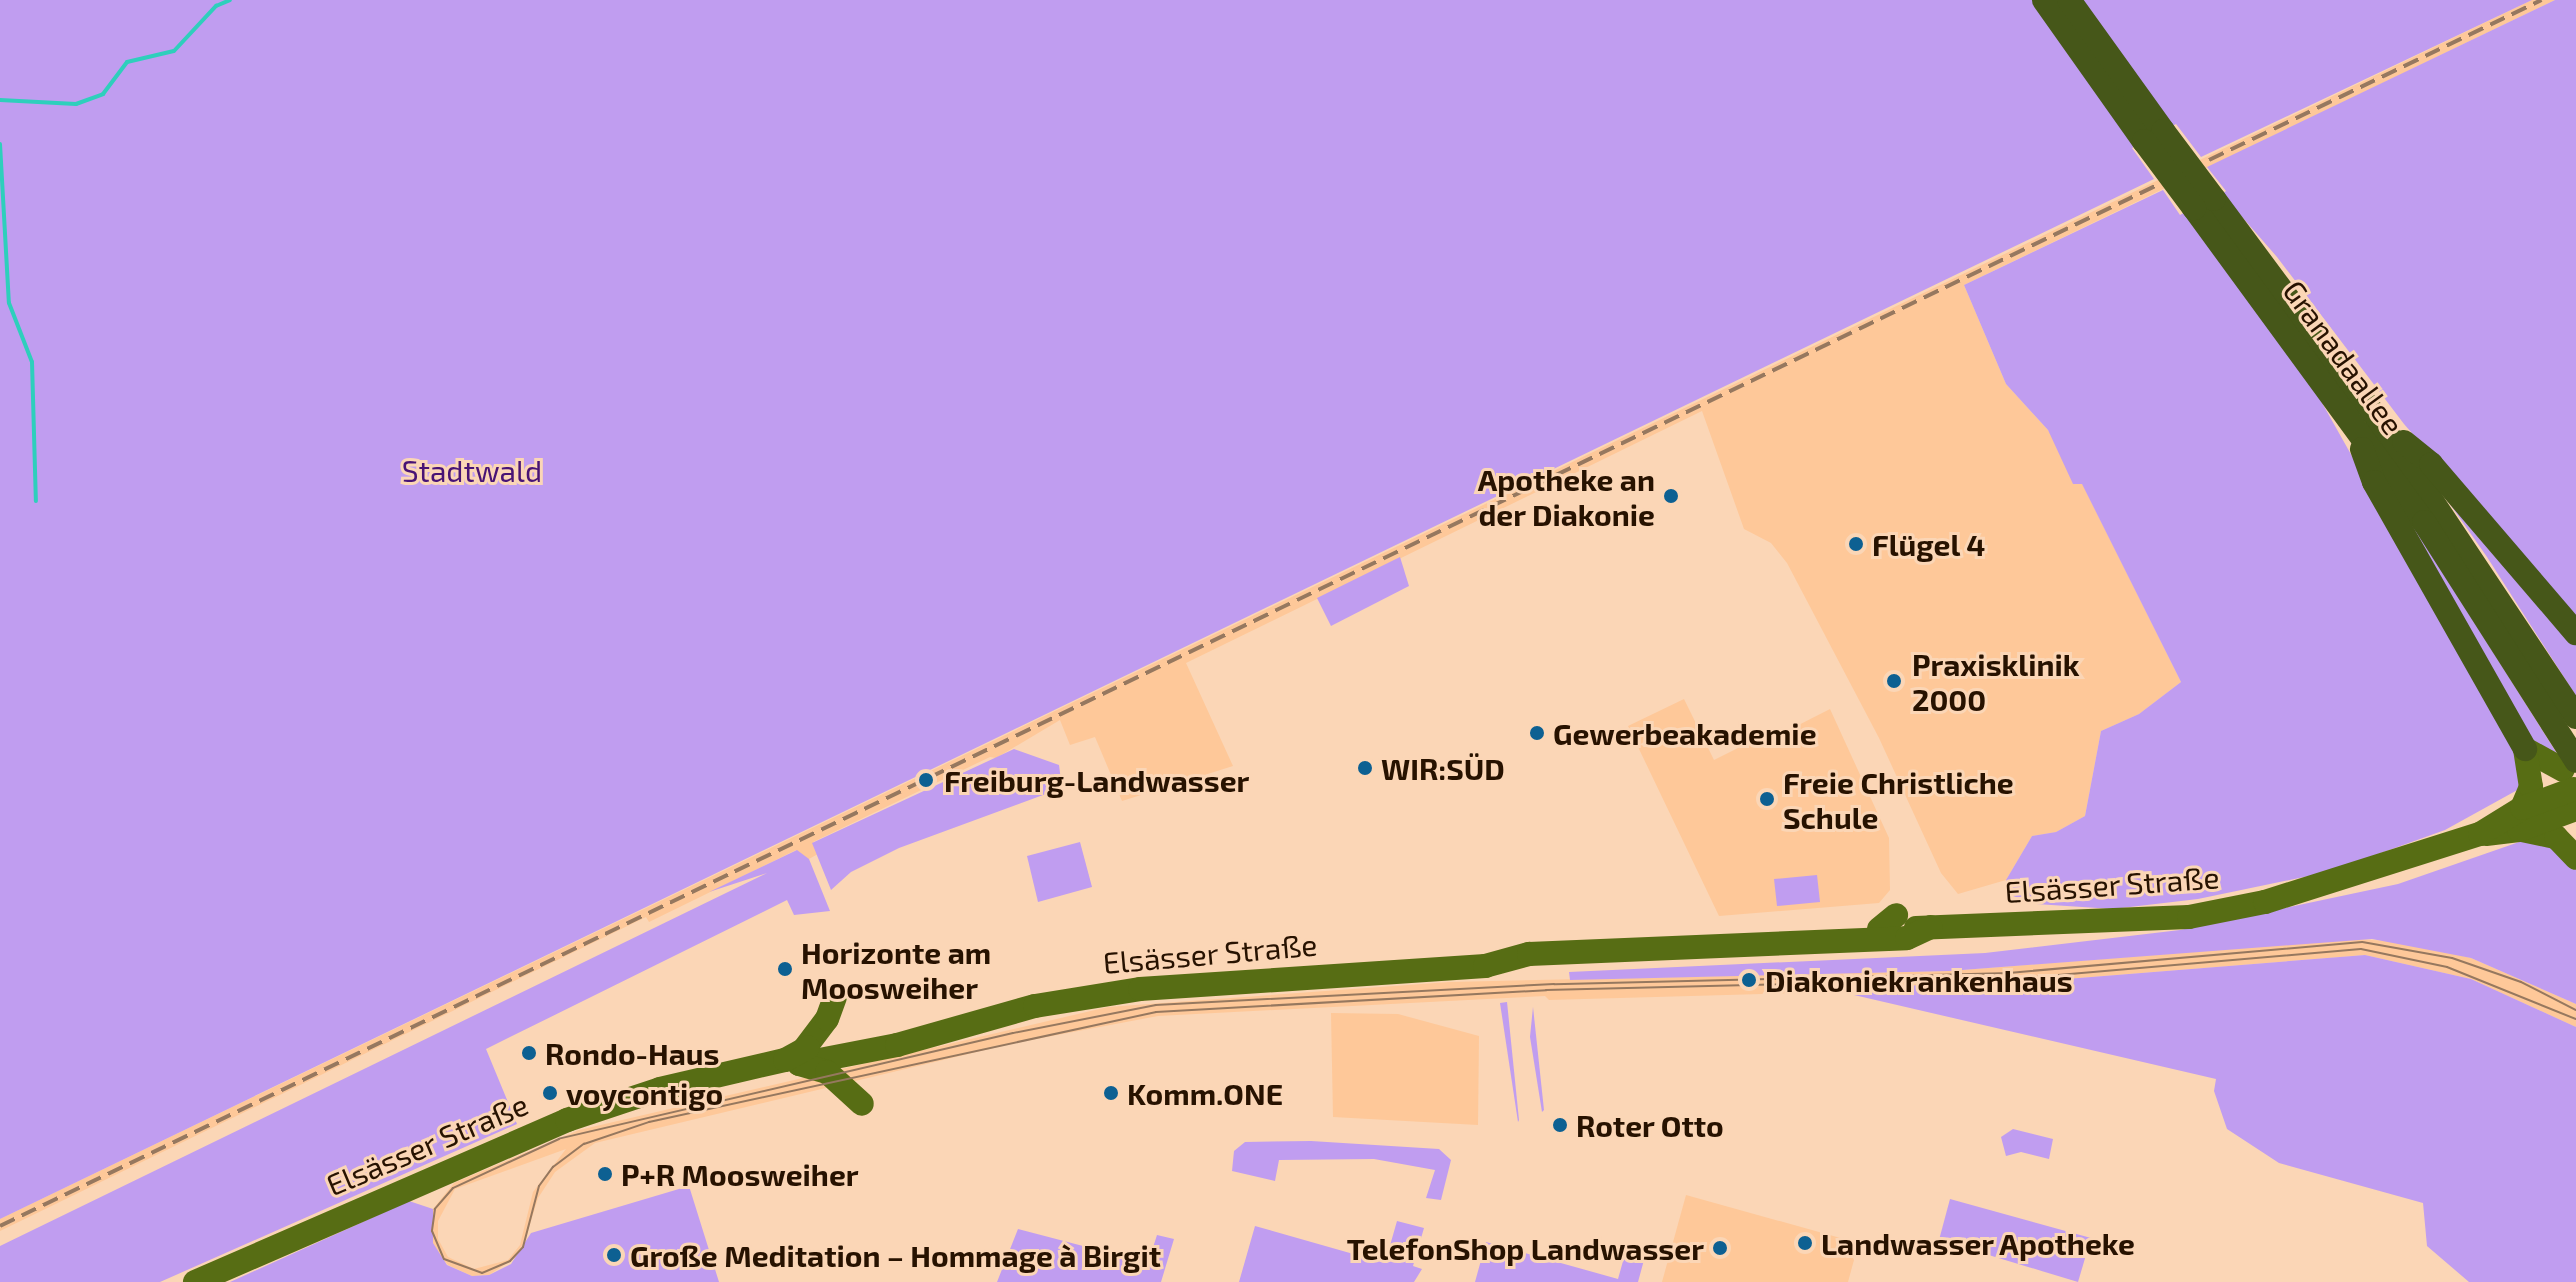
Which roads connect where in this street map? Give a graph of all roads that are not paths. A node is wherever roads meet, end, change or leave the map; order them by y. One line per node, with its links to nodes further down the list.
1 (2044, 0): 3 (highway, Granadaallee)
2 (2069, 0): 3 (highway, Granadaallee)
3 (2154, 136): 4 (highway, Granadaallee, bridge)
4 (2366, 422): 5 (highway); 6 (highway, Granadaallee); 7 (highway)
5 (2576, 633)
6 (2563, 708): 8 (highway, Granadaallee)
7 (2525, 749): 8 (main road); 9 (main road)
8 (2572, 782): 9 (main road, Elsässer Straße)
9 (2521, 819): 10 (main road); 12 (main road, Elsässer Straße)
10 (2576, 858)
11 (1955, 913): 12 (main road)
12 (1981, 926): 13 (main road, Elsässer Straße)
13 (1931, 927): 14 (main road, Elsässer Straße); 14 (main road, Elsässer Straße)
14 (1852, 938): 16 (main road, Elsässer Straße)
15 (835, 997): 16 (main road)
16 (796, 1057): 17 (main road); 18 (main road, Elsässer Straße)
17 (862, 1104)
18 (195, 1282)

